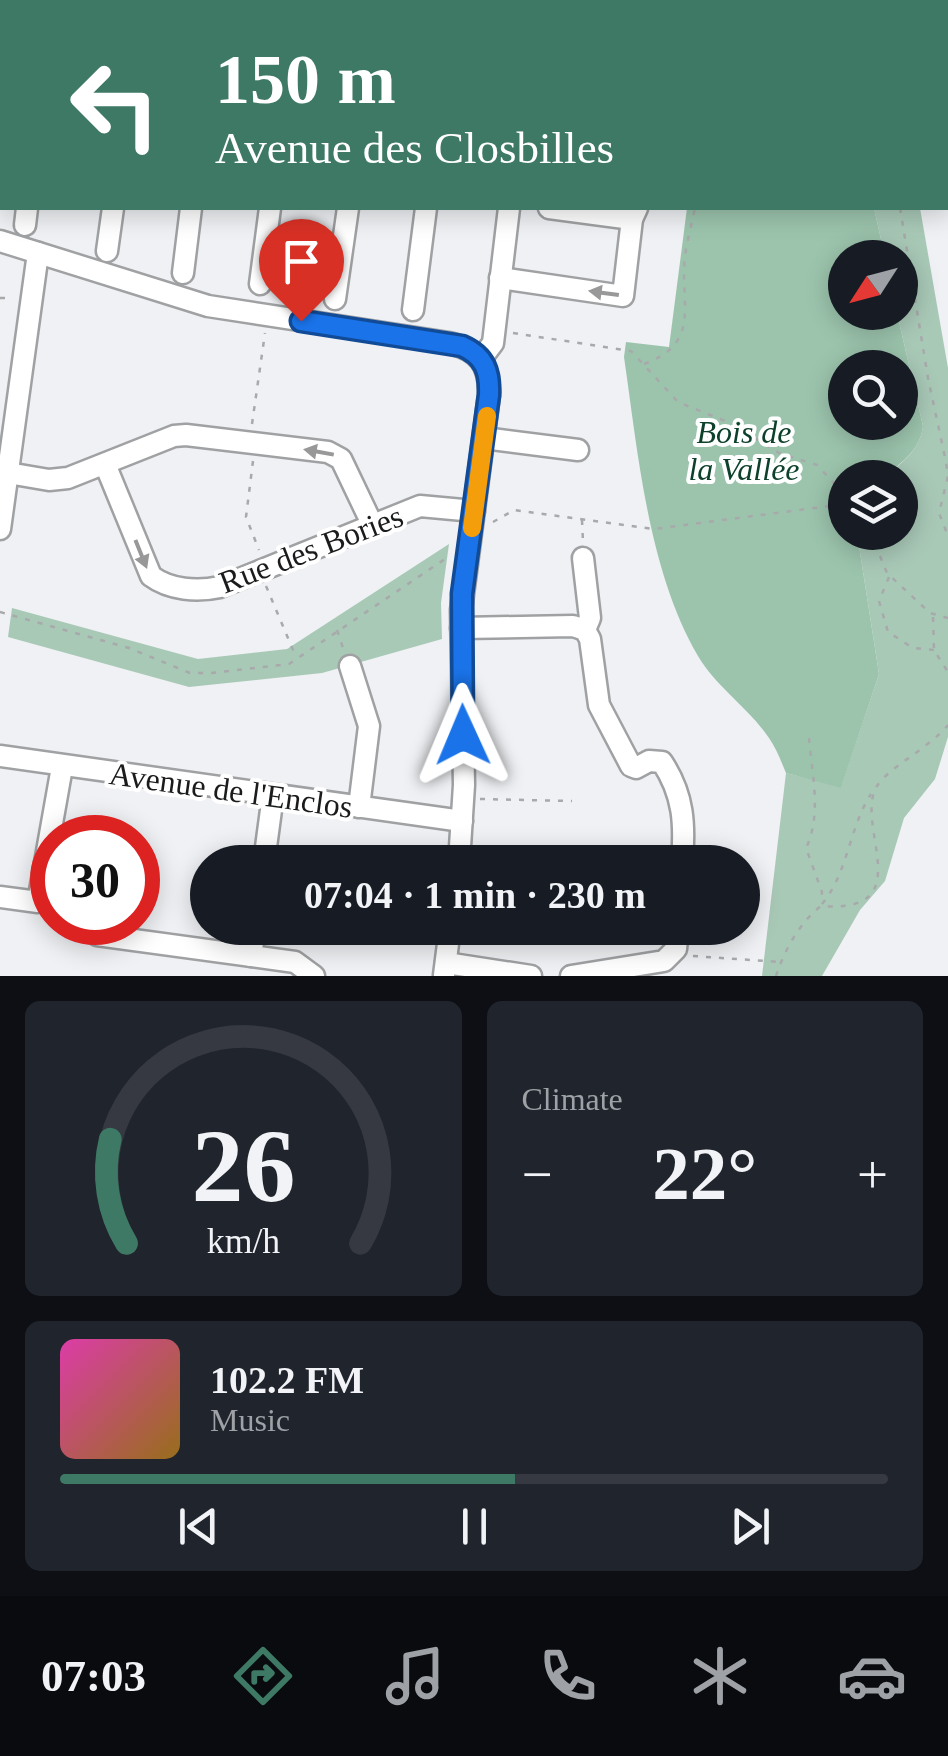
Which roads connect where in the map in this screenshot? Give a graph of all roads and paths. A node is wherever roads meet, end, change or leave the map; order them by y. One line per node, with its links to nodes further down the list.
1 (113, 210): 12 (street)
2 (191, 210): 14 (street)
3 (270, 210): 16 (street)
4 (348, 210): 19 (street)
5 (426, 210): 20 (street)
6 (509, 210): 15 (street)
7 (583, 210): 10 (street)
8 (695, 210): 24 (path)
9 (900, 210): 35 (path)
10 (635, 213): 15 (street, one-way to 15)
11 (0, 241): 13 (street)
12 (106, 251)
13 (38, 254): 21 (street); 29 (street)
14 (183, 273)
15 (500, 278): 22 (street)
16 (260, 284)
17 (0, 298): 18 (path)
18 (18, 298)
19 (336, 299)
20 (413, 310)
21 (268, 316): 23 (street); 26 (path)
22 (494, 331): 23 (street); 24 (path)
23 (481, 359): 25 (street)
24 (644, 364): 30 (path)
25 (484, 438): 27 (street); 32 (street)
26 (256, 444): 28 (street); 33 (street, one-way to 26); 39 (path)
27 (578, 450)
28 (105, 464): 29 (street); 39 (street, Rue des Bories, one-way to 39)
29 (8, 473): 34 (street)
30 (828, 477)
31 (828, 506): 32 (path)
32 (481, 519): 33 (street, Rue des Bories); 44 (street)
33 (373, 526): 39 (street, Rue des Bories)
34 (0, 529)
35 (948, 536)
36 (878, 550): 40 (path)
37 (453, 557): 47 (path)
38 (583, 558): 45 (street)
39 (266, 568): 47 (path)
40 (890, 576): 42 (path); 46 (path)
41 (0, 612): 47 (path)
42 (933, 615): 43 (path); 46 (path)
43 (948, 618)
44 (462, 628): 45 (street); 60 (street)
45 (585, 630): 63 (street)
46 (934, 650): 49 (path)
47 (297, 658)
48 (350, 666): 58 (street)
49 (948, 672)
50 (948, 725): 54 (path)
51 (808, 738): 66 (path)
52 (0, 756): 53 (street, Avenue de l'Enclos)
53 (62, 767): 55 (street, Avenue de l'Enclos); 59 (street)
54 (875, 788): 66 (path); 66 (path)
55 (273, 796): 58 (street, Avenue de l'Enclos); 61 (street)
56 (478, 799): 57 (path)
57 (572, 801)
58 (359, 807): 60 (street, Avenue de l'Enclos)
59 (56, 815)
60 (462, 821): 62 (street)
61 (266, 845)
62 (460, 845)
63 (683, 845)
64 (0, 897): 65 (street)
65 (30, 900)
66 (821, 906): 72 (path)
67 (160, 944): 71 (street)
68 (253, 945): 71 (street)
69 (672, 945): 76 (street)
70 (681, 945): 72 (path)
71 (251, 956): 74 (street)
72 (781, 962): 77 (path)
73 (445, 969): 75 (street)
74 (314, 976)
75 (530, 976)
76 (571, 976)
77 (776, 976)

